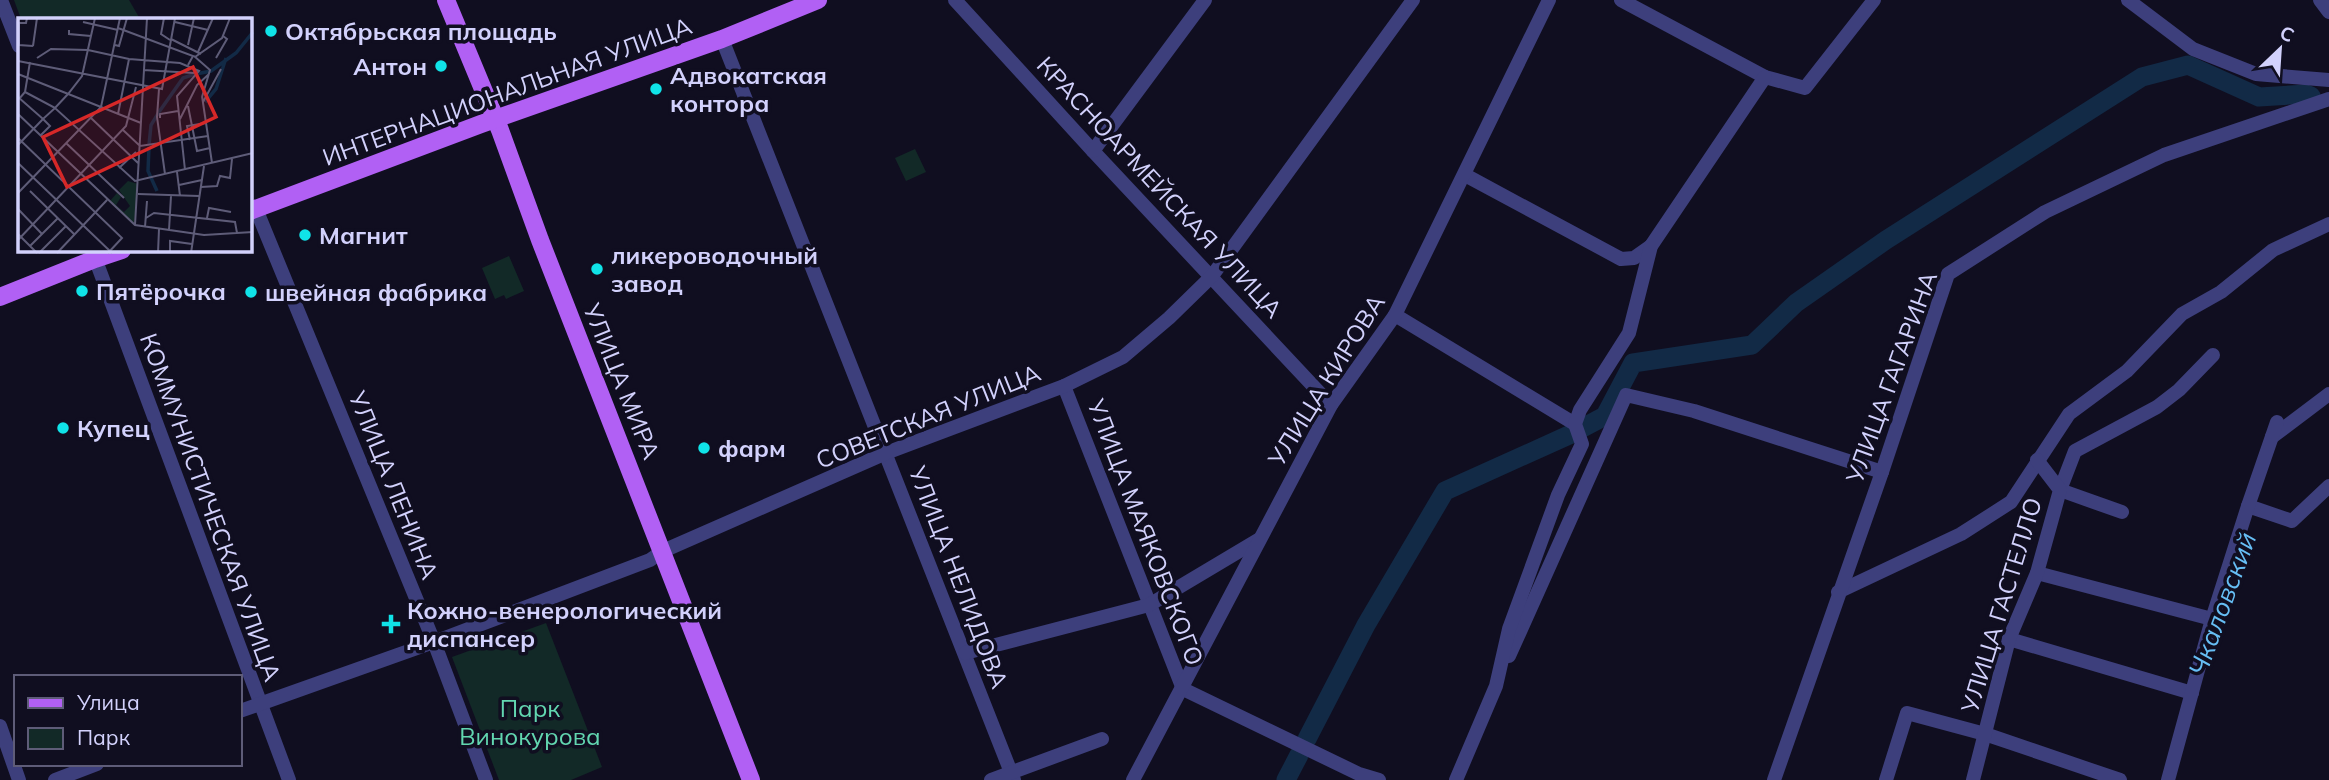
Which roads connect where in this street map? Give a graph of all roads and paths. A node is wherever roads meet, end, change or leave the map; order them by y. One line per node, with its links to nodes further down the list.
1 (1, 0): 14 (street)
2 (446, 0): 18 (main road, УЛИЦА МИРА)
3 (818, 0): 13 (main road, ИНТЕРНАЦИОНАЛЬНАЯ УЛИЦА)
4 (955, 0): 19 (street, КРАСНОАРМЕЙСКАЯ УЛИЦА)
5 (1205, 0): 19 (street)
6 (1413, 0): 26 (street, СОВЕТСКАЯ УЛИЦА)
7 (1549, 0): 20 (street, УЛИЦА КИРОВА)
8 (1621, 0): 15 (street)
9 (1874, 0): 15 (street)
10 (2128, 0): 16 (street)
11 (2320, 0): 12 (street)
12 (2329, 12)
13 (722, 39): 18 (main road, ИНТЕРНАЦИОНАЛЬНАЯ УЛИЦА); 36 (street, УЛИЦА НЕЛИДОВА)
14 (18, 43)
15 (1765, 77): 23 (street)
16 (2329, 80)
17 (2329, 99): 38 (street, УЛИЦА ГАГАРИНА)
18 (496, 119): 21 (main road, ИНТЕРНАЦИОНАЛЬНАЯ УЛИЦА); 44 (main road, УЛИЦА МИРА)
19 (1093, 151): 26 (street, КРАСНОАРМЕЙСКАЯ УЛИЦА)
20 (1465, 175): 23 (street); 28 (street, УЛИЦА КИРОВА)
21 (253, 210): 50 (street, УЛИЦА ЛЕНИНА)
22 (2329, 224): 37 (street)
23 (1651, 246): 34 (street)
24 (110, 252): 25 (main road)
25 (93, 255): 27 (main road); 55 (street, КОММУНИСТИЧЕСКАЯ УЛИЦА)
26 (1212, 276): 30 (street, СОВЕТСКАЯ УЛИЦА); 32 (street, КРАСНОАРМЕЙСКАЯ УЛИЦА)
27 (0, 297)
28 (1395, 315): 32 (street, УЛИЦА КИРОВА); 34 (street)
29 (2213, 355): 40 (street, УЛИЦА ГАСТЕЛЛО)
30 (1064, 386): 36 (street, СОВЕТСКАЯ УЛИЦА); 47 (street, УЛИЦА МАЯКОВСКОГО)
31 (2329, 394): 35 (street)
32 (1331, 405): 43 (street, УЛИЦА КИРОВА)
33 (2277, 422): 35 (street)
34 (1575, 424): 52 (street)
35 (2271, 437): 41 (street)
36 (886, 453): 44 (street, СОВЕТСКАЯ УЛИЦА); 51 (street, УЛИЦА НЕЛИДОВА)
37 (2037, 460): 40 (street, УЛИЦА ГАСТЕЛЛО); 46 (street)
38 (1882, 472): 46 (street, УЛИЦА ГАГАРИНА); 52 (street)
39 (2329, 486): 41 (street)
40 (2060, 490): 42 (street, УЛИЦА ГАСТЕЛЛО); 45 (street, УЛИЦА ГАСТЕЛЛО)
41 (2248, 506): 48 (street)
42 (2122, 512)
43 (1259, 540): 47 (street); 53 (street, УЛИЦА КИРОВА)
44 (663, 551): 50 (street, СОВЕТСКАЯ УЛИЦА); 66 (main road, УЛИЦА МИРА)
45 (2037, 573): 48 (street); 49 (street, УЛИЦА ГАСТЕЛЛО)
46 (1838, 592): 71 (street, УЛИЦА ГАГАРИНА)
47 (1149, 605): 51 (street); 53 (street, УЛИЦА МАЯКОВСКОГО)
48 (2213, 619): 54 (street)
49 (2009, 639): 54 (street); 58 (street, УЛИЦА ГАСТЕЛЛО)
50 (434, 642): 55 (street, СОВЕТСКАЯ УЛИЦА); 65 (street, УЛИЦА ЛЕНИНА)
51 (965, 653): 62 (street, УЛИЦА НЕЛИДОВА)
52 (1496, 686): 70 (street)
53 (1183, 689): 68 (street, УЛИЦА КИРОВА); 69 (street, УЛИЦА МАЯКОВСКОГО)
54 (2192, 693): 75 (street)
55 (259, 704): 56 (street, СОВЕТСКАЯ УЛИЦА); 64 (street, КОММУНИСТИЧЕСКАЯ УЛИЦА)
56 (242, 710)
57 (0, 726): 60 (street)
58 (1985, 734): 72 (street, УЛИЦА ГАСТЕЛЛО); 73 (street, УЛИЦА ГАСТЕЛЛО); 74 (street)
59 (1102, 739): 62 (street)
60 (14, 766)
61 (92, 766): 63 (street)
62 (1013, 777): 67 (street)
63 (55, 780)
64 (289, 780)
65 (486, 780)
66 (751, 780)
67 (991, 780)
68 (1133, 780)
69 (1379, 780)
70 (1457, 780)
71 (1774, 780)
72 (1885, 780)
73 (1973, 780)
74 (2120, 780)
75 (2168, 780)

